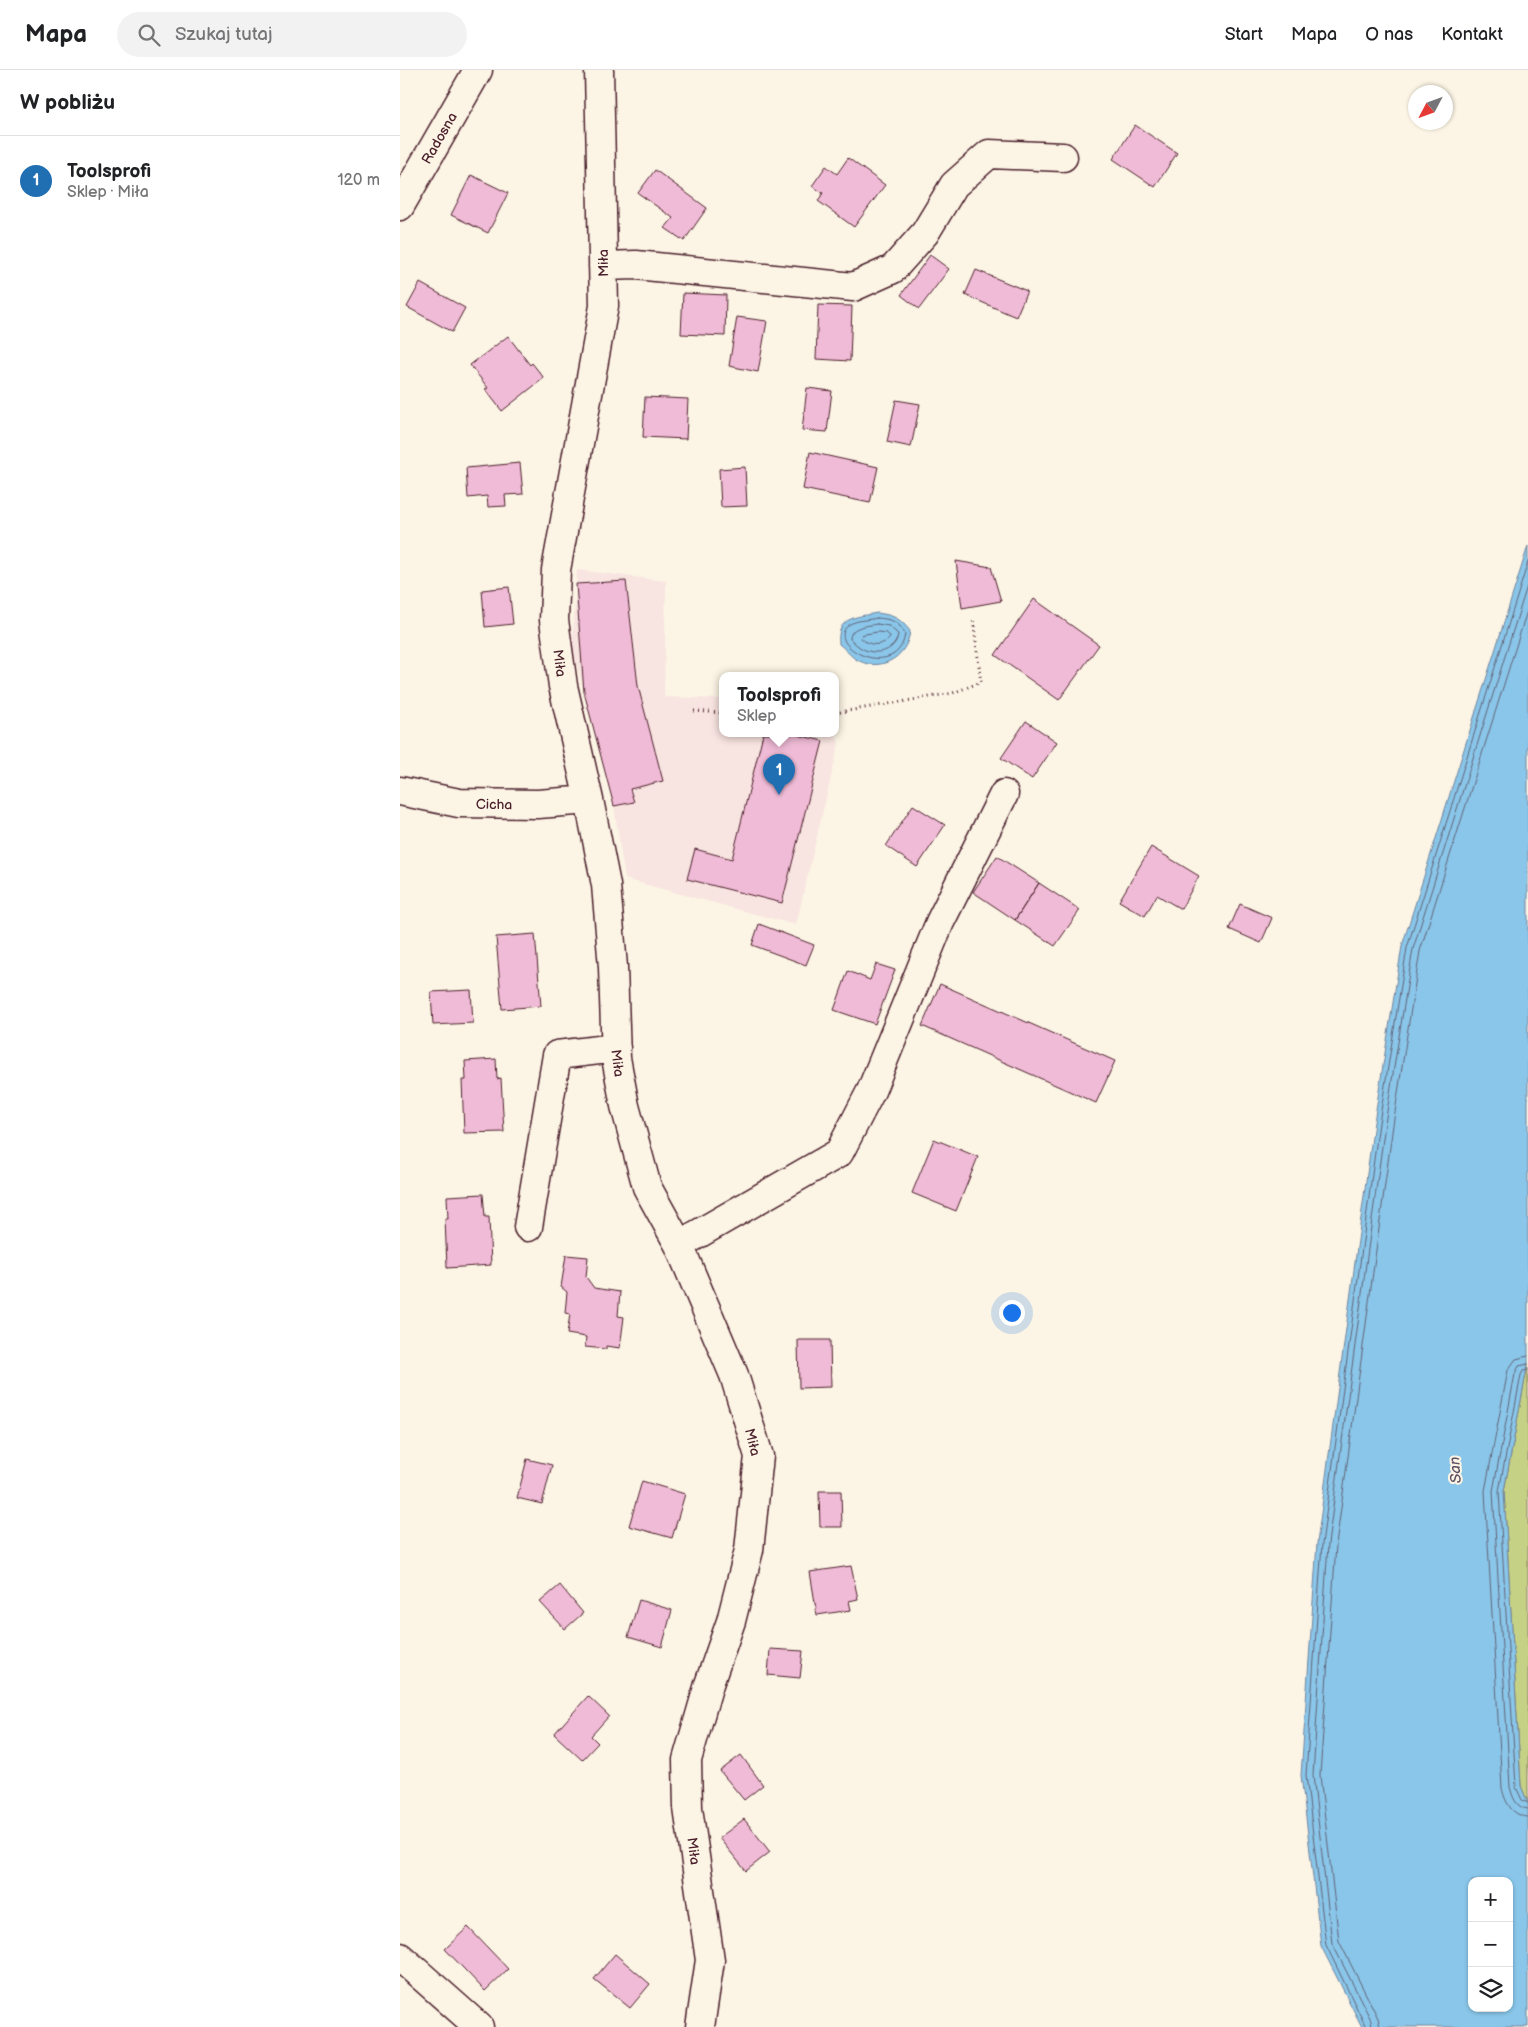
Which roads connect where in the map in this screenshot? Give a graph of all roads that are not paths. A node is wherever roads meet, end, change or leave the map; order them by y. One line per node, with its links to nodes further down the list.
1 (478, 70): 4 (street, Radosna)
2 (599, 70): 5 (street, Miła)
3 (1063, 157): 5 (street)
4 (400, 206)
5 (603, 266): 8 (street, Miła)
6 (400, 791): 8 (street, Cicha)
7 (1004, 794): 11 (street)
8 (589, 800): 9 (street, Miła)
9 (616, 1048): 10 (street); 11 (street, Miła)
10 (528, 1227)
11 (679, 1245): 14 (street, Miła)
12 (400, 1957): 13 (street)
13 (479, 2027)
14 (700, 2027)

